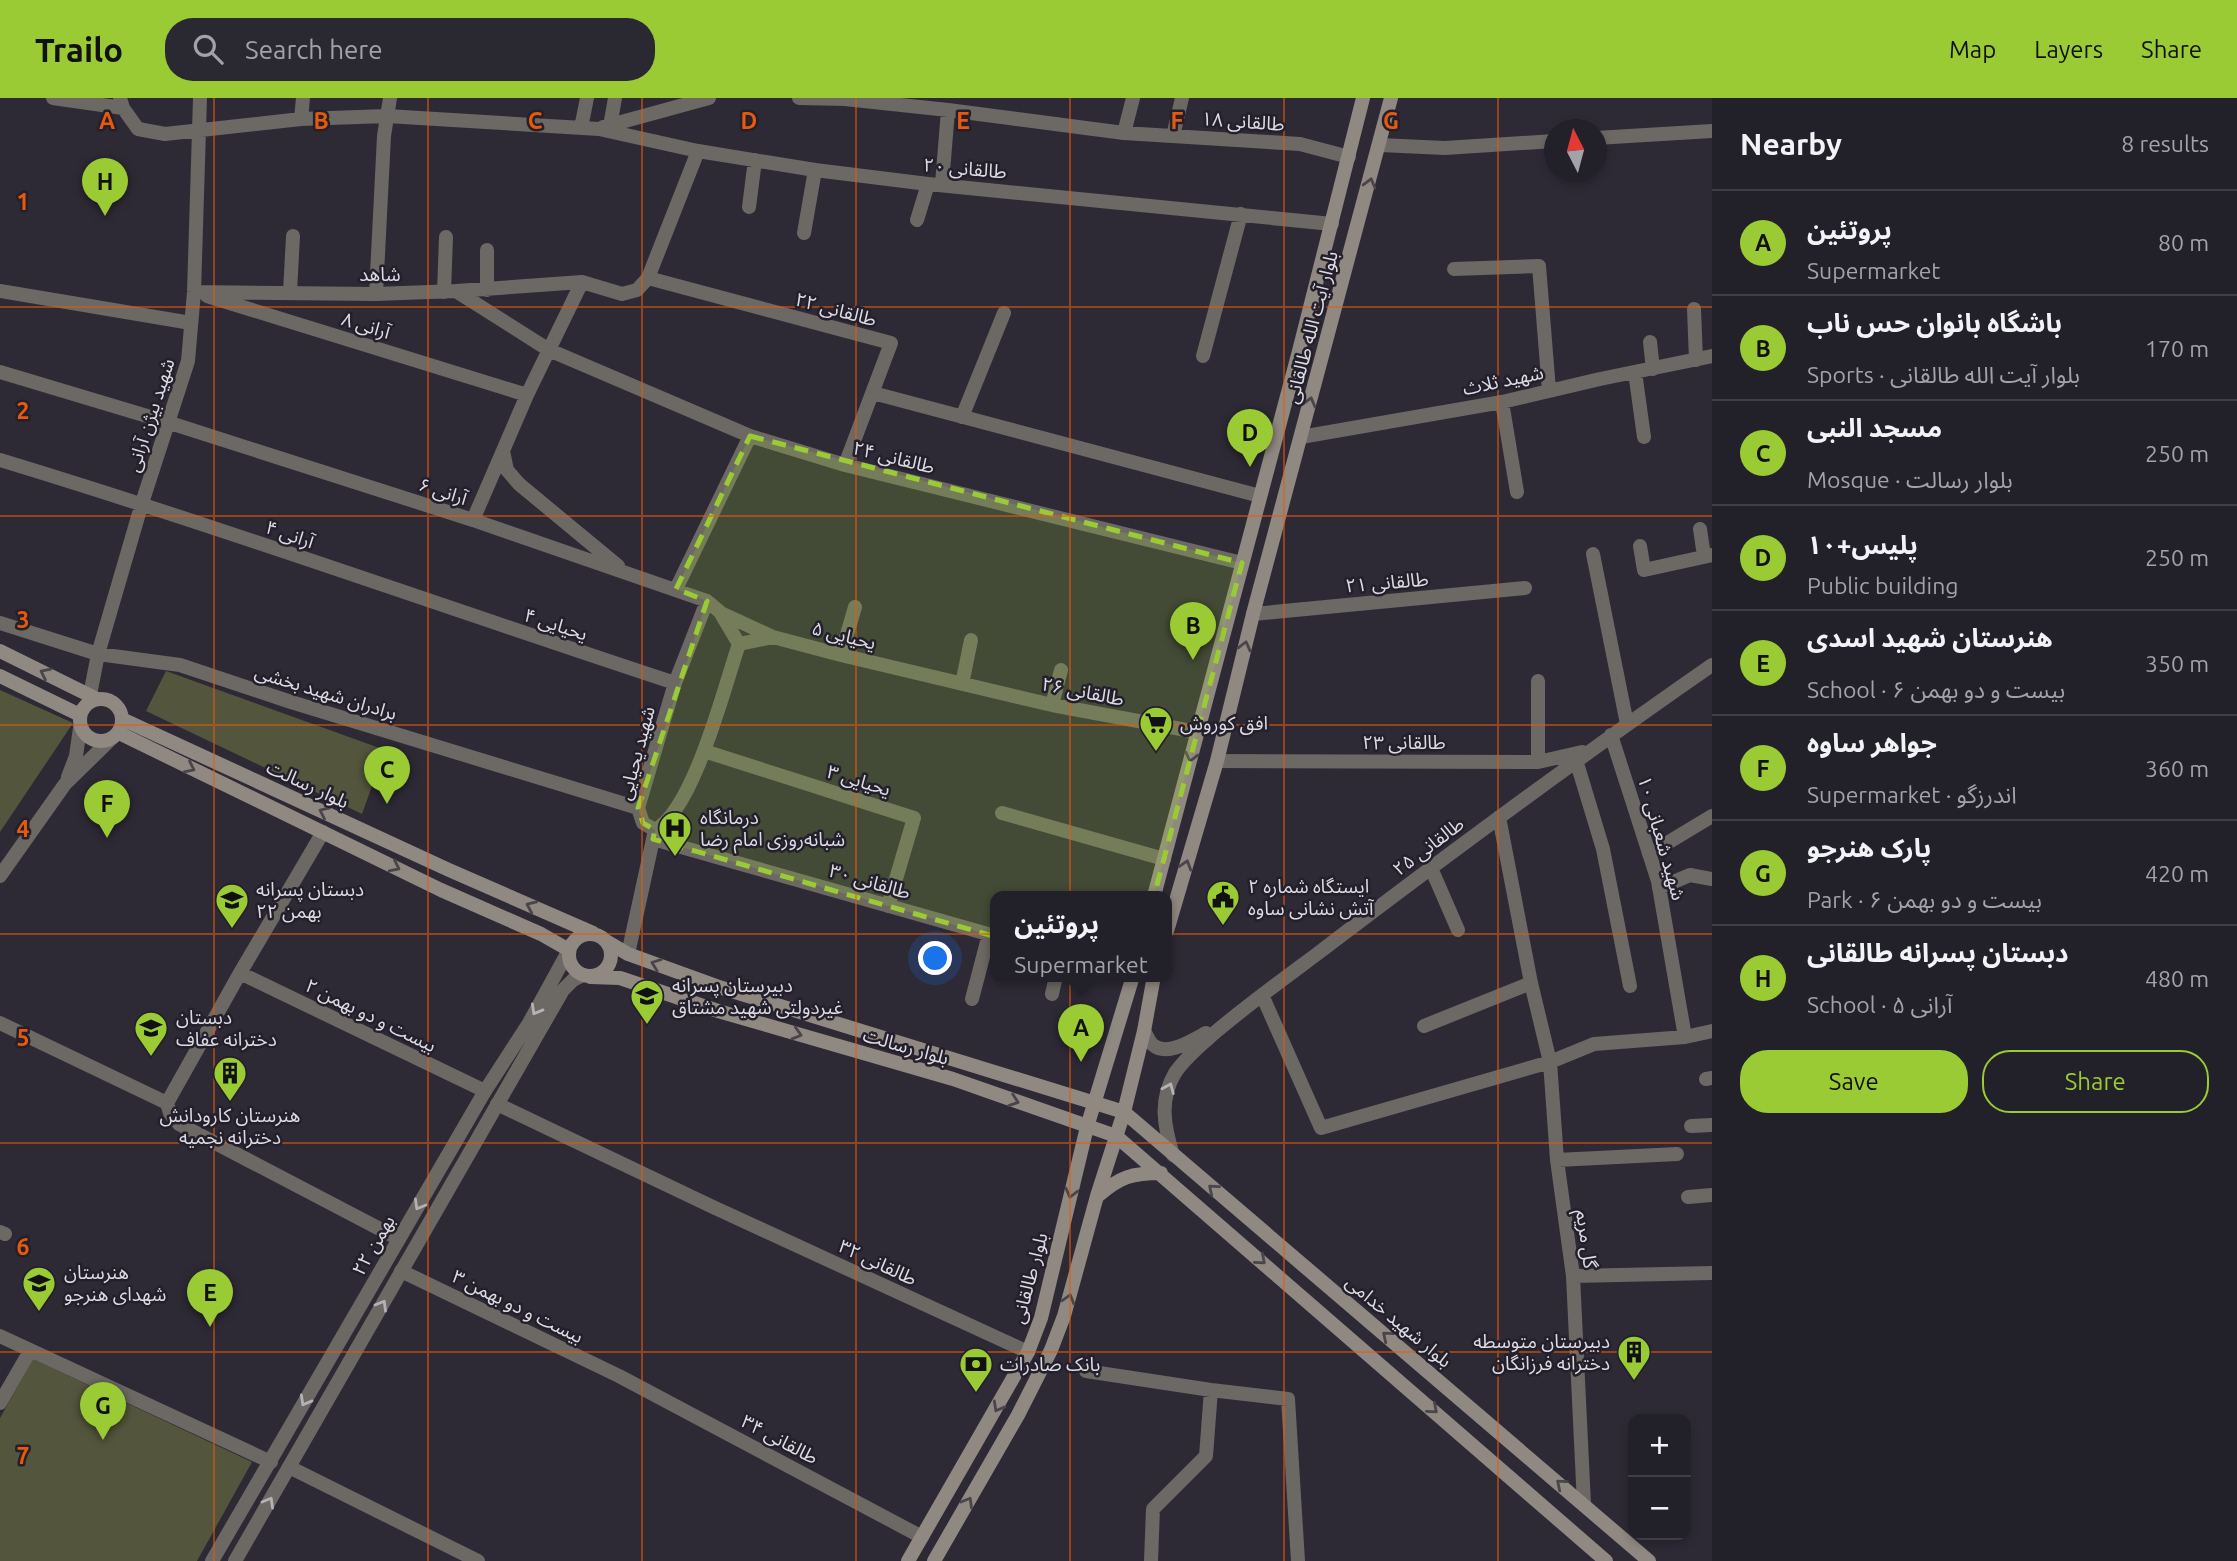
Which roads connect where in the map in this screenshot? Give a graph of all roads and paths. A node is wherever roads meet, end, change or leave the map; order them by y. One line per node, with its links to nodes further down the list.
1 (53, 98): 14 (street)
2 (200, 98): 20 (street, شهید بیژن آرانی)
3 (303, 98): 17 (street)
4 (390, 98): 16 (street)
5 (587, 98): 19 (street)
6 (615, 98): 18 (street)
7 (709, 98): 18 (street)
8 (799, 98): 13 (street, طالقانی ۱۸)
9 (1133, 98): 22 (street)
10 (1182, 98): 23 (street)
11 (1363, 98): 28 (main road, بلوار آیت الله طالقانی)
12 (1391, 98): 26 (main road, بلوار آیت الله طالقانی)
13 (902, 101): 15 (street, طالقانی ۱۸)
14 (121, 103): 20 (street)
15 (948, 110): 22 (street, طالقانی ۱۸); 31 (street)
16 (387, 116): 17 (street); 19 (street); 48 (street)
17 (301, 119): 20 (street)
18 (605, 127): 19 (street); 27 (street, طالقانی ۲۰)
19 (581, 128)
20 (200, 131): 45 (street, شهید بیژن آرانی)
21 (1712, 131): 24 (street)
22 (1124, 133): 23 (street, طالقانی ۱۸)
23 (1173, 136): 28 (street, طالقانی ۱۸)
24 (1607, 137)
25 (1544, 142): 26 (street)
26 (1380, 145): 68 (main road, بلوار آیت الله طالقانی, one-way to 26)
27 (698, 151): 29 (street, طالقانی ۲۰); 41 (street)
28 (1349, 157): 35 (main road, بلوار آیت الله طالقانی)
29 (755, 160): 30 (street, طالقانی ۲۰); 32 (street)
30 (815, 170): 31 (street, طالقانی ۲۰); 36 (street)
31 (935, 184): 33 (street, طالقانی ۲۰); 34 (street)
32 (749, 207)
33 (1241, 214): 35 (street, طالقانی ۲۰); 54 (street)
34 (916, 220)
35 (1332, 224): 66 (main road, بلوار آیت الله طالقانی)
36 (804, 233)
37 (293, 236): 46 (street)
38 (446, 237): 47 (street)
39 (487, 250): 43 (street)
40 (1454, 269): 60 (street)
41 (648, 278): 42 (street); 61 (street, طالقانی ۲۲)
42 (582, 282): 43 (street); 53 (street)
43 (487, 290): 47 (street)
44 (0, 291): 51 (street)
45 (194, 292): 46 (street, شاهد); 51 (street, شهید بیژن آرانی); 62 (street, آرانی ۸)
46 (290, 292): 48 (street, شاهد)
47 (450, 292): 48 (street, شاهد); 53 (street)
48 (376, 294)
49 (1694, 309): 56 (street)
50 (1004, 313): 64 (street)
51 (191, 323): 65 (street, شهید بیژن آرانی)
52 (1650, 342): 57 (street)
53 (549, 350): 62 (street); 67 (street, طالقانی ۲۴)
54 (1203, 356)
55 (1712, 356): 56 (street, شهید ثلاث)
56 (1696, 360): 57 (street, شهید ثلاث)
57 (1653, 369): 59 (street, شهید ثلاث)
58 (0, 372): 65 (street, آرانی ۶)
59 (1635, 372): 60 (street, شهید ثلاث); 69 (street)
60 (1549, 390): 63 (street, شهید ثلاث)
61 (873, 393): 64 (street); 72 (street)
62 (527, 395): 70 (street)
63 (1502, 402): 68 (street, شهید ثلاث); 73 (street)
64 (962, 417): 74 (street)
65 (167, 422): 75 (street, شهید بیژن آرانی); 76 (street, آرانی ۶)
66 (1278, 432): 68 (main road); 74 (main road, بلوار آیت الله طالقانی)
67 (750, 436): 72 (street, طالقانی ۲۴); 84 (street)
68 (1301, 437): 89 (main road, بلوار آیت الله طالقانی)
69 (1644, 437)
70 (503, 451): 76 (street); 82 (street)
71 (0, 460): 75 (street, آرانی ۴)
72 (845, 465): 81 (street, طالقانی ۲۴)
73 (1517, 492)
74 (1260, 496): 81 (main road, بلوار آیت الله طالقانی)
75 (142, 503): 85 (street, آرانی ۴); 95 (street, شهید بیژن آرانی)
76 (472, 520): 82 (street, آرانی ۶)
77 (1700, 529): 80 (street)
78 (1640, 547): 80 (street)
79 (1593, 554): 106 (street)
80 (1708, 556)
81 (1242, 563): 108 (main road, بلوار آیت الله طالقانی)
82 (624, 571): 84 (street, آرانی ۶)
83 (1525, 588): 89 (street, طالقانی ۲۱)
84 (676, 589): 86 (street, آرانی ۶)
85 (425, 601): 101 (street, یحیایی ۴)
86 (707, 601): 88 (street, آرانی ۶); 101 (street, شهید یحیایی)
87 (855, 607): 96 (street)
88 (720, 612): 91 (street, یحیایی ۵); 93 (street)
89 (1253, 614): 113 (main road, بلوار آیت الله طالقانی, one-way to 89)
90 (0, 623): 95 (street, برادران شهید بخشی)
91 (774, 637): 93 (street); 96 (street, یحیایی ۵)
92 (971, 640): 102 (street)
93 (739, 644): 111 (street)
94 (0, 651): 103 (main road, one-way to 94)
95 (98, 654): 103 (street, شهید بیژن آرانی); 116 (street, برادران شهید بخشی)
96 (841, 655): 102 (street, یحیایی ۵)
97 (1712, 665): 106 (street, طالقانی ۲۵)
98 (1061, 670): 104 (street)
99 (0, 676): 105 (main road)
100 (1538, 681): 114 (street)
101 (675, 683): 116 (street, شهید یحیایی)
102 (962, 684): 104 (street, طالقانی ۲۶)
103 (94, 697): 105 (main road); 107 (main road)
104 (1052, 705): 108 (street, طالقانی ۲۶)
105 (77, 718): 107 (main road); 115 (street)
106 (1627, 724): 109 (street, طالقانی ۲۵)
107 (120, 732): 115 (street); 120 (main road, بلوار رسالت, one-way to 120); 133 (main road, بلوار رسالت, one-way to 107)
108 (1197, 732): 123 (main road, بلوار آیت الله طالقانی, one-way to 123)
109 (1611, 735): 110 (street, طالقانی ۲۵); 122 (street, شهید شعبانی ۱۰)
110 (1589, 750): 112 (street, طالقانی ۲۵); 114 (street, طالقانی ۲۳)
111 (704, 751): 121 (street); 129 (street, یحیایی ۳)
112 (1576, 760): 119 (street, طالقانی ۲۵); 143 (street)
113 (1217, 761): 114 (street, طالقانی ۲۳); 130 (main road, بلوار آیت الله طالقانی, one-way to 113)
114 (1538, 762)
115 (65, 784): 125 (street)
116 (638, 808): 121 (street, شهید یحیایی)
117 (1002, 813): 123 (street)
118 (1712, 816): 122 (street)
119 (1499, 817): 124 (street, طالقانی ۲۵); 142 (street, گل مریم)
120 (323, 832): 135 (main road, بلوار رسالت, one-way to 135); 137 (street)
121 (654, 835): 129 (street, طالقانی ۳۰); 136 (street)
122 (1649, 854): 127 (street, شهید شعبانی ۱۰)
123 (1164, 859): 128 (main road, بلوار آیت الله طالقانی)
124 (1431, 868): 131 (street); 145 (street, طالقانی ۲۵)
125 (0, 876)
126 (1712, 880): 127 (street)
127 (1660, 888): 152 (street, شهید شعبانی ۱۰)
128 (1155, 891)
129 (888, 906): 132 (street, طالقانی ۳۰)
130 (1172, 909)
131 (1458, 930)
132 (990, 934)
133 (600, 937): 135 (main road); 136 (main road, بلوار رسالت); 138 (main road)
134 (990, 941): 146 (street)
135 (569, 950): 138 (main road); 154 (street, ۲۲ بهمن, one-way to 154)
136 (628, 954): 155 (main road, بلوار رسالت, one-way to 136)
137 (240, 973): 154 (street, بیست و دو بهمن ۲); 156 (street)
138 (587, 976): 157 (street, ۲۲ بهمن); 161 (main road, بلوار رسالت, one-way to 161)
139 (1055, 982): 144 (street)
140 (1131, 982): 155 (main road)
141 (1153, 982): 150 (main road)
142 (1531, 983): 149 (street); 153 (street, گل مریم)
143 (1630, 986)
144 (1052, 994)
145 (1262, 995): 148 (street, طالقانی ۲۵); 153 (street)
146 (972, 999)
147 (0, 1023): 156 (street)
148 (1224, 1025): 150 (street); 163 (street, one-way to 148)
149 (1424, 1026)
150 (1144, 1031): 158 (main road)
151 (1712, 1031): 152 (street)
152 (1685, 1037): 153 (street)
153 (1550, 1062): 165 (street, گل مریم)
154 (485, 1091): 170 (street, ۲۲ بهمن, one-way to 170)
155 (1095, 1102): 158 (main road, بلوار رسالت); 161 (main road, بلوار طالقانی)
156 (167, 1103): 170 (street)
157 (497, 1104): 171 (street, ۲۲ بهمن); 176 (street, طالقانی ۳۲)
158 (1124, 1112): 162 (main road); 163 (main road, بلوار شهید خدامی)
159 (1712, 1125): 160 (street)
160 (1691, 1126)
161 (1087, 1127): 162 (main road, بلوار رسالت); 176 (main road, بلوار طالقانی, one-way to 176)
162 (1116, 1136): 166 (main road); 168 (main road)
163 (1172, 1154): 183 (main road, بلوار شهید خدامی, one-way to 163)
164 (1677, 1154): 165 (street)
165 (1557, 1160): 173 (street, گل مریم)
166 (1161, 1173): 168 (main road); 192 (main road, one-way to 192)
167 (1712, 1195): 169 (street)
168 (1097, 1196): 189 (main road, one-way to 168)
169 (1688, 1197)
170 (399, 1239): 181 (street, ۲۲ بهمن, one-way to 181)
171 (401, 1271): 178 (street, بیست و دو بهمن ۳); 182 (street, ۲۲ بهمن, one-way to 171)
172 (1712, 1273): 173 (street)
173 (1573, 1276): 183 (street, گل مریم)
174 (0, 1336): 175 (street)
175 (30, 1350): 180 (street); 181 (street)
176 (1028, 1352): 184 (main road, بلوار طالقانی, one-way to 184)
177 (1086, 1371): 179 (street)
178 (619, 1376): 184 (street, طالقانی ۳۴)
179 (1211, 1390): 190 (street); 191 (street)
180 (0, 1403)
181 (271, 1462): 185 (street, ۲۲ بهمن)
182 (289, 1467): 186 (street, ۲۲ بهمن, one-way to 182); 187 (street)
183 (1584, 1504): 193 (main road, بلوار شهید خدامی)
184 (922, 1537): 188 (main road, بلوار طالقانی)
185 (212, 1561)
186 (235, 1561)
187 (478, 1561)
188 (908, 1561)
189 (934, 1561)
190 (1151, 1561)
191 (1298, 1561)
192 (1606, 1561)
193 (1648, 1561)

